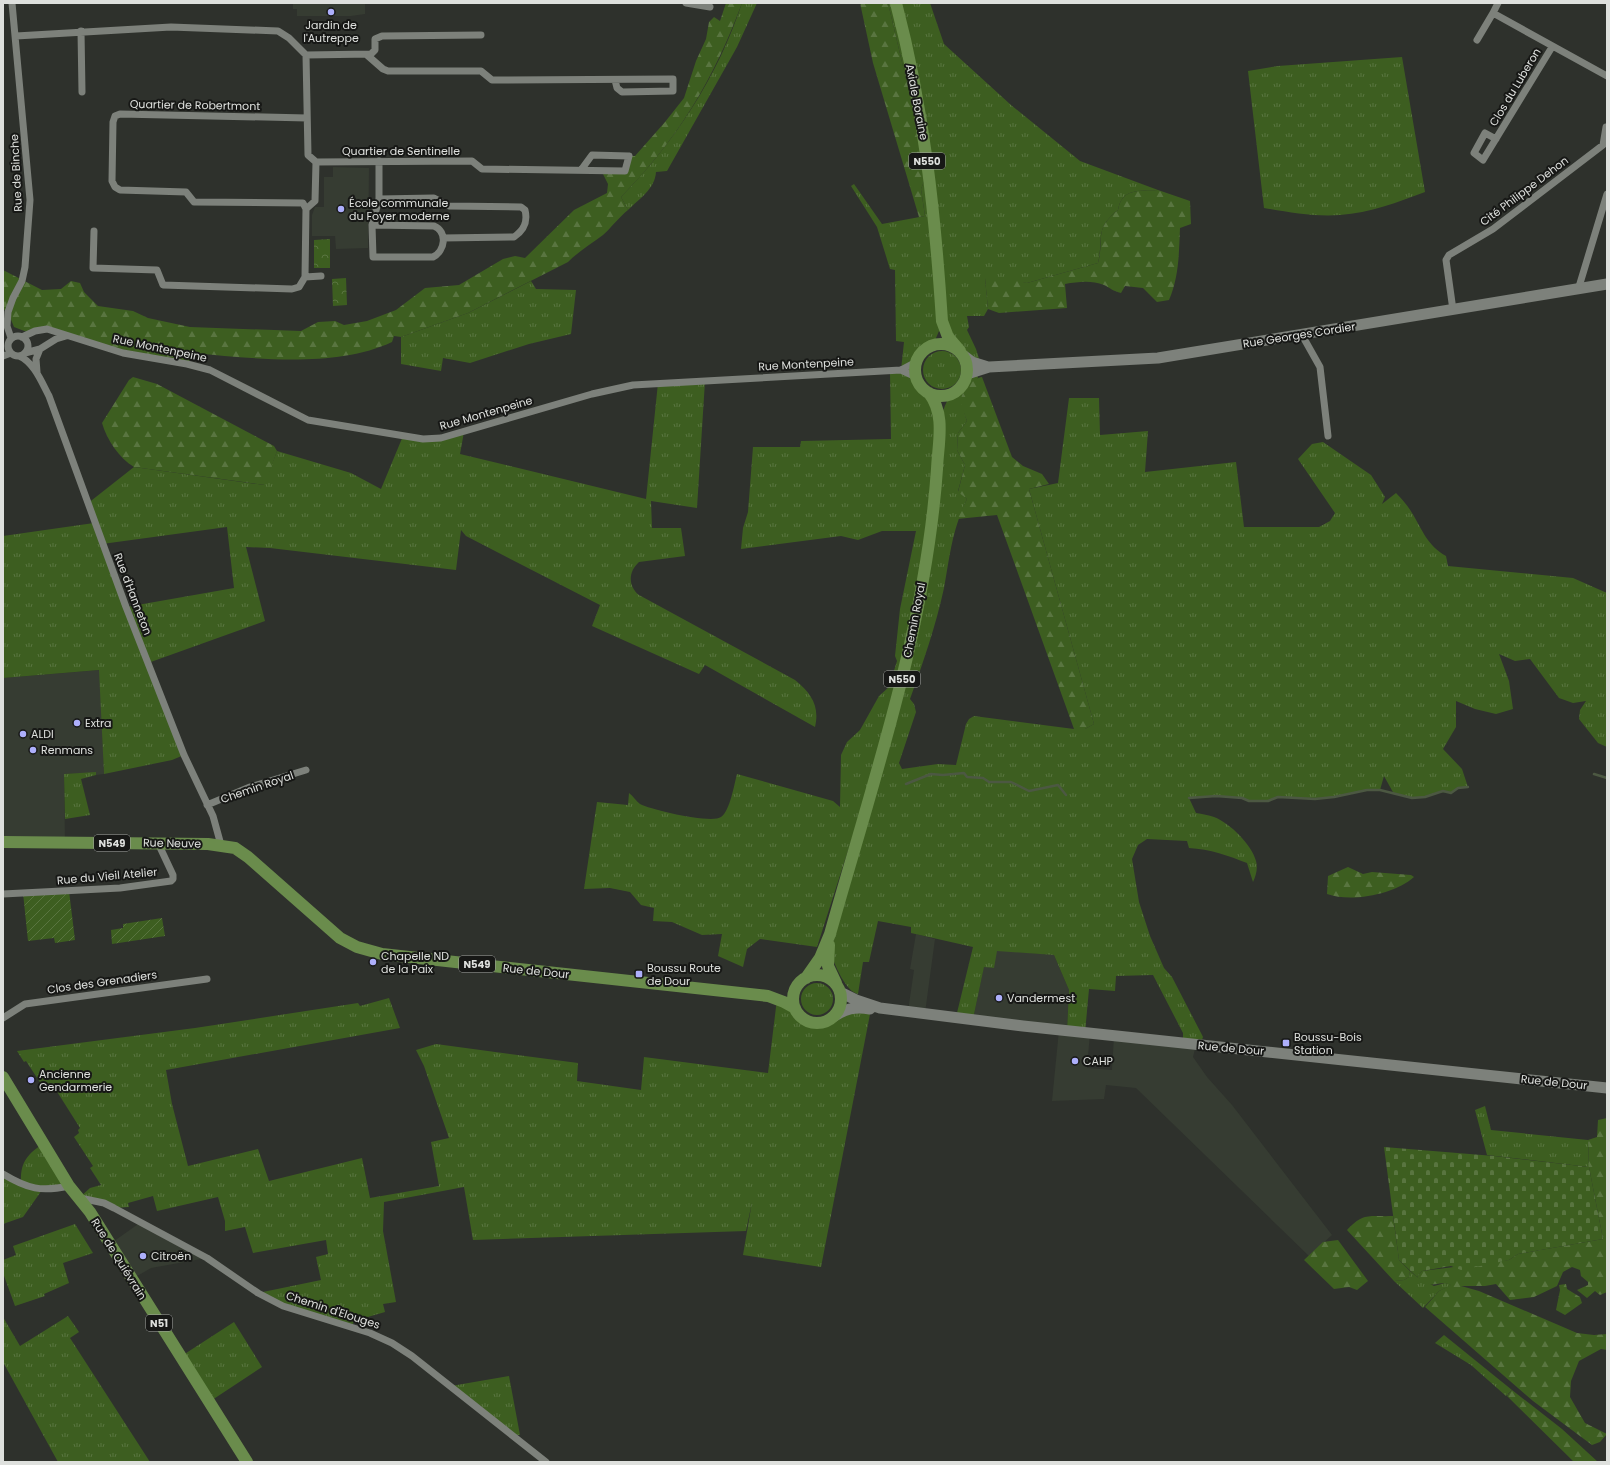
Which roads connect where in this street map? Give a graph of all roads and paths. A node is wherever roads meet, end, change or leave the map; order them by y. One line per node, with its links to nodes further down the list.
1 (12, 3): 9 (street, Rue de Binche)
2 (686, 3): 5 (street)
3 (896, 3): 34 (main road, Axiale Boraine / N550)
4 (1498, 3): 6 (street)
5 (710, 7)
6 (1493, 13): 10 (street); 11 (street)
7 (81, 31): 9 (street); 12 (street); 16 (street)
8 (481, 35): 13 (street)
9 (16, 36): 38 (street, Rue de Binche)
10 (1477, 40)
11 (1552, 47): 14 (street); 19 (street, Clos du Luberon)
12 (306, 55): 13 (street); 17 (street)
13 (367, 55): 15 (street)
14 (1607, 76)
15 (615, 80): 15 (street)
16 (82, 92)
17 (307, 118): 20 (street); 25 (street, Quartier de Robertmont)
18 (1606, 127): 33 (street, Cité Philippe Dehon)
19 (1496, 139)
20 (316, 162): 21 (street, Quartier de Sentinelle); 25 (street)
21 (379, 162): 22 (street, Quartier de Sentinelle); 24 (street)
22 (580, 170): 22 (street, Quartier de Sentinelle)
23 (1607, 194): 32 (street)
24 (379, 199): 26 (street); 28 (street)
25 (306, 209): 30 (street)
26 (372, 225): 28 (street); 28 (street)
27 (94, 231): 30 (street)
28 (443, 238)
29 (321, 276): 30 (street)
30 (304, 277)
31 (1607, 284): 32 (main road, Rue Georges Cordier)
32 (1578, 290): 33 (main road, Rue Georges Cordier)
33 (1453, 310): 35 (main road, Rue Georges Cordier)
34 (942, 321): 39 (main road, Axiale Boraine / N550); 42 (main road, Axiale Boraine / N550)
35 (1302, 335): 46 (main road, Rue Georges Cordier); 54 (street)
36 (66, 336): 37 (street, Rue Montenpeine); 40 (street); 47 (street, Rue Montenpeine)
37 (22, 337): 38 (street); 43 (street)
38 (11, 338): 41 (street)
39 (933, 345): 42 (main road); 45 (main road)
40 (40, 349): 43 (street); 48 (street)
41 (11, 353): 43 (street); 44 (street)
42 (962, 353): 46 (main road, Rue Georges Cordier); 49 (main road)
43 (22, 354): 48 (street, Rue d'Hanneton)
44 (3, 356)
45 (916, 362): 47 (street, Rue Montenpeine); 50 (main road)
46 (989, 367): 49 (main road, Rue Georges Cordier)
47 (901, 370): 50 (street, Rue Montenpeine)
48 (38, 374): 56 (street, Rue d'Hanneton)
49 (967, 374): 52 (main road)
50 (916, 377): 51 (main road)
51 (929, 393): 52 (main road); 53 (main road, Chemin Royal / N550)
52 (951, 394): 53 (main road, Chemin Royal / N550)
53 (940, 417): 61 (main road, Chemin Royal / N550)
54 (1328, 436)
55 (306, 770): 56 (street, Chemin Royal)
56 (207, 804): 59 (street, Rue d'Hanneton)
57 (3, 842): 58 (main road, Rue Neuve / N549)
58 (158, 843): 59 (main road, Rue Neuve / N549); 60 (street, Rue du Vieil Atelier)
59 (221, 845): 65 (main road, Rue de Dour / N549)
60 (3, 894)
61 (830, 934): 63 (main road, Chemin Royal / N550); 64 (main road, Chemin Royal / N550)
62 (207, 979): 69 (street, Clos des Grenadiers)
63 (802, 981): 64 (main road); 65 (main road, Rue de Dour); 66 (main road)
64 (838, 988): 67 (main road); 68 (main road)
65 (768, 996): 66 (main road, Rue de Dour / N549)
66 (795, 1008): 68 (main road)
67 (880, 1008): 68 (main road); 71 (main road, Rue de Dour)
68 (833, 1017)
69 (3, 1018)
70 (3, 1077): 73 (main road, N51)
71 (1607, 1088)
72 (3, 1174): 73 (street)
73 (69, 1186): 74 (main road, N51)
74 (77, 1198): 75 (main road, Rue de Quiévrain / N51); 76 (main road, Rue de Quiévrain / N51); 77 (street, Chemin d'Elouges)
75 (238, 1462)
76 (246, 1462)
77 (546, 1462)

